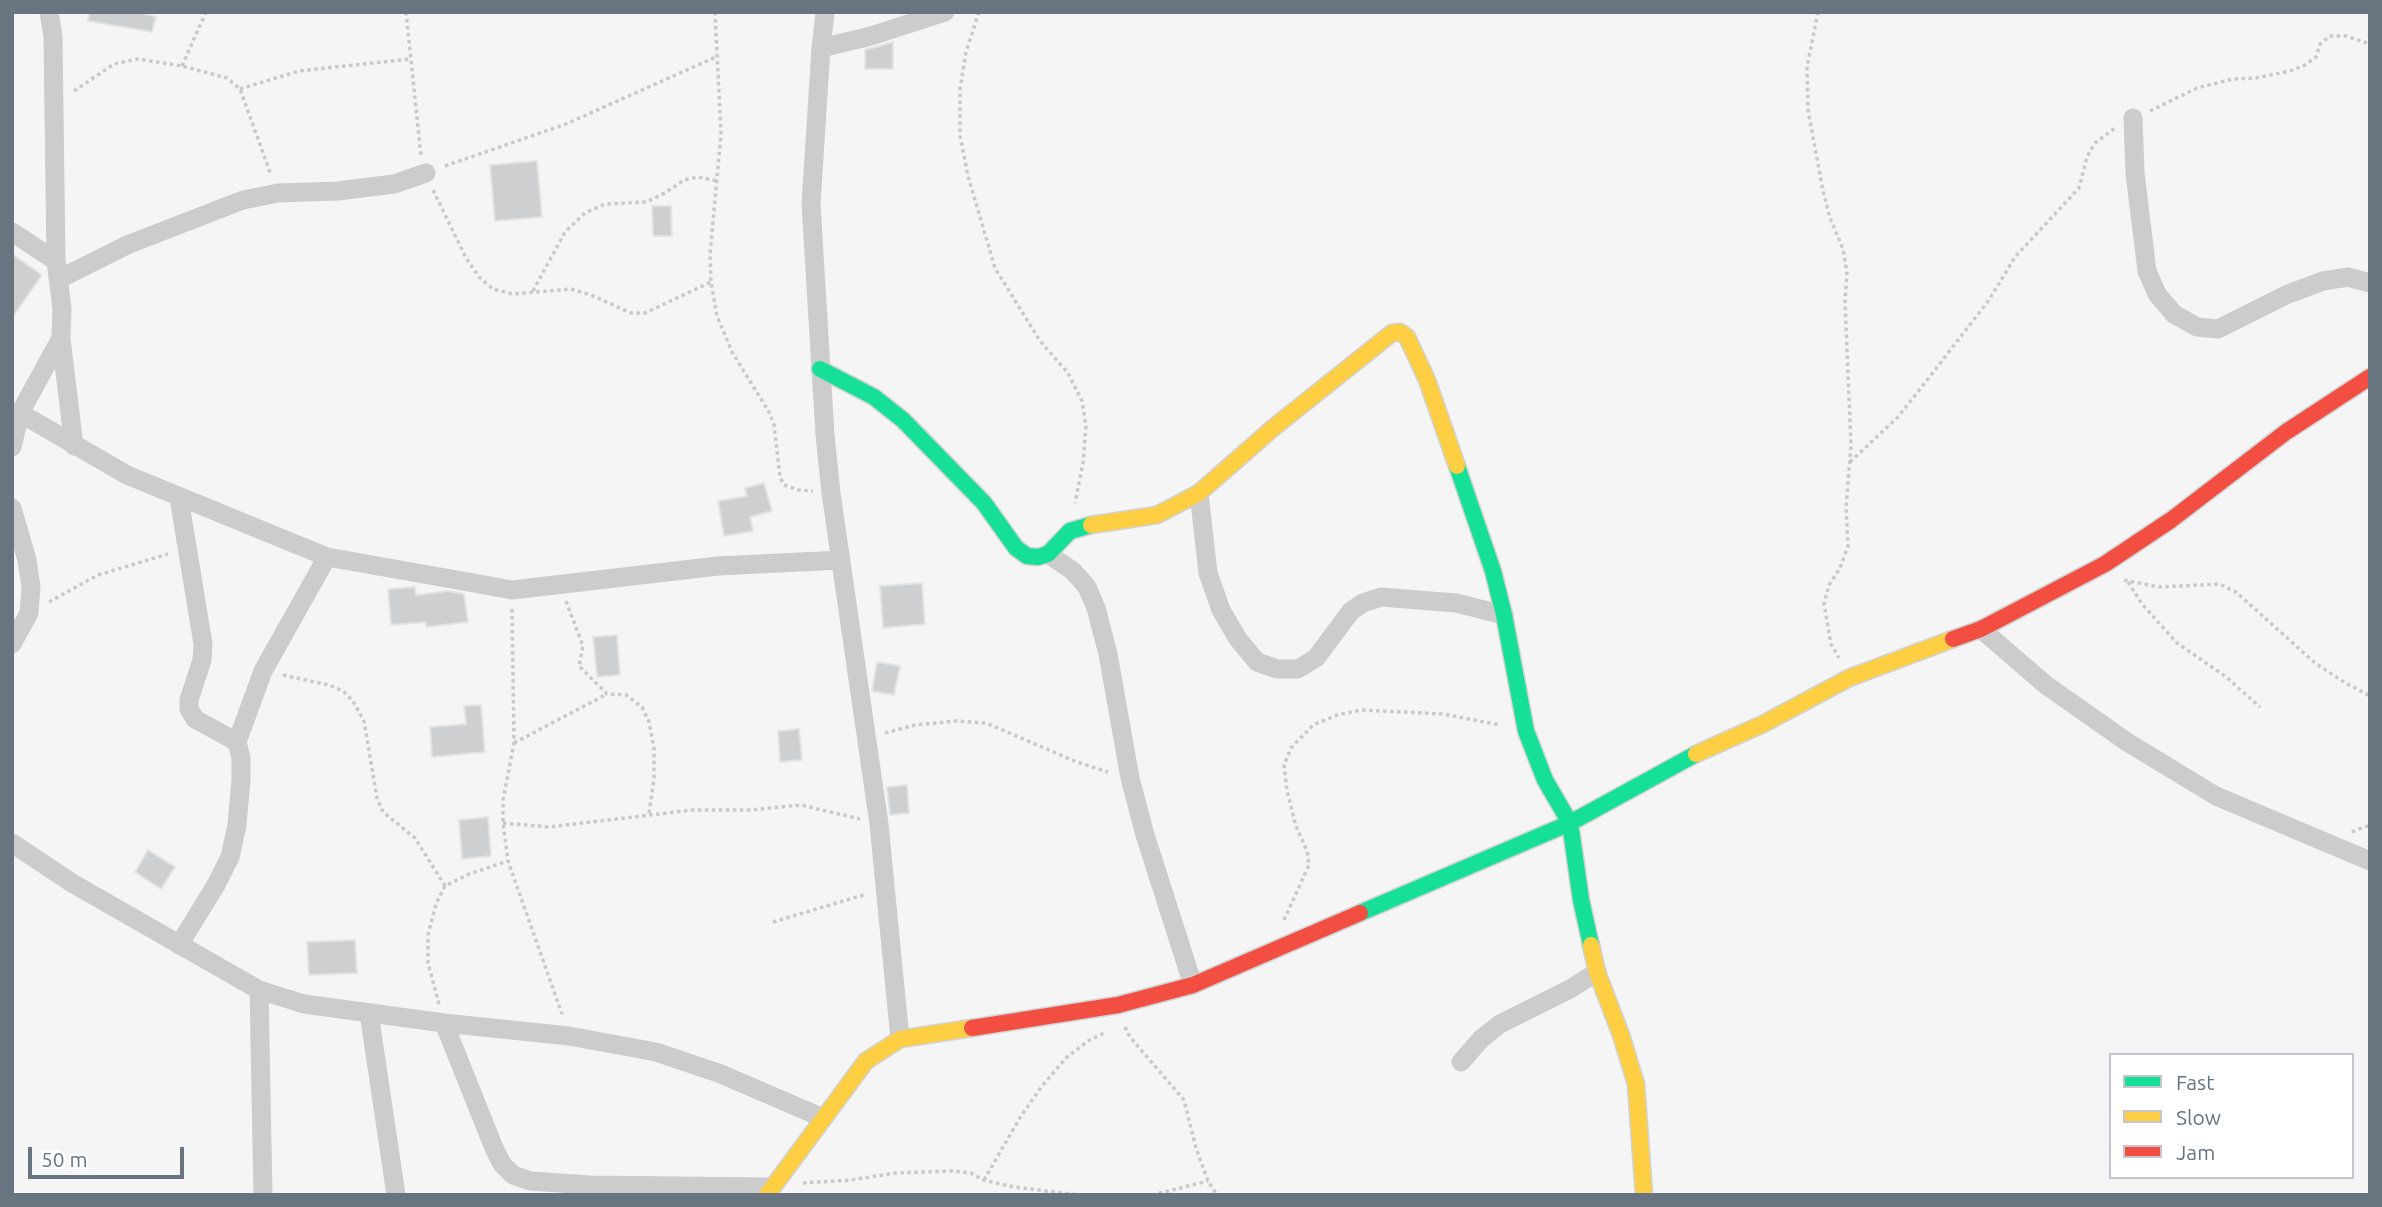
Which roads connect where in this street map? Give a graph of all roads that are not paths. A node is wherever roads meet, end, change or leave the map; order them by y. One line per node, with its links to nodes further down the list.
1 (50, 12): 8 (street)
2 (825, 12): 4 (street)
3 (944, 12): 4 (street)
4 (821, 48): 11 (street)
5 (2133, 118): 9 (street)
6 (426, 173): 8 (street)
7 (12, 232): 8 (street)
8 (58, 270): 10 (street)
9 (2370, 283)
10 (61, 338): 13 (street); 14 (street)
11 (820, 369): 19 (street); 21 (street)
12 (2370, 377): 23 (street)
13 (20, 413): 14 (street); 15 (street)
14 (74, 446): 17 (street)
15 (12, 447)
16 (1199, 493): 19 (street); 22 (street); 22 (street)
17 (179, 498): 20 (street); 25 (street)
18 (12, 508): 24 (street)
19 (1048, 554): 31 (street)
20 (327, 557): 21 (street); 25 (street)
21 (841, 560): 35 (street)
22 (1504, 615): 26 (street)
23 (1981, 629): 26 (street); 28 (street)
24 (12, 644)
25 (237, 741): 29 (street)
26 (1570, 823): 30 (street); 31 (street)
27 (12, 843): 29 (street)
28 (2370, 861)
29 (179, 945): 32 (street)
30 (1597, 972): 36 (street); 41 (street)
31 (1193, 985): 35 (street)
32 (259, 990): 33 (street); 39 (street)
33 (369, 1013): 34 (street); 40 (street)
34 (444, 1023): 37 (street); 38 (street)
35 (900, 1039): 37 (street)
36 (1461, 1062)
37 (823, 1118): 38 (street)
38 (768, 1191)
39 (263, 1195)
40 (396, 1195)
41 (1644, 1195)

